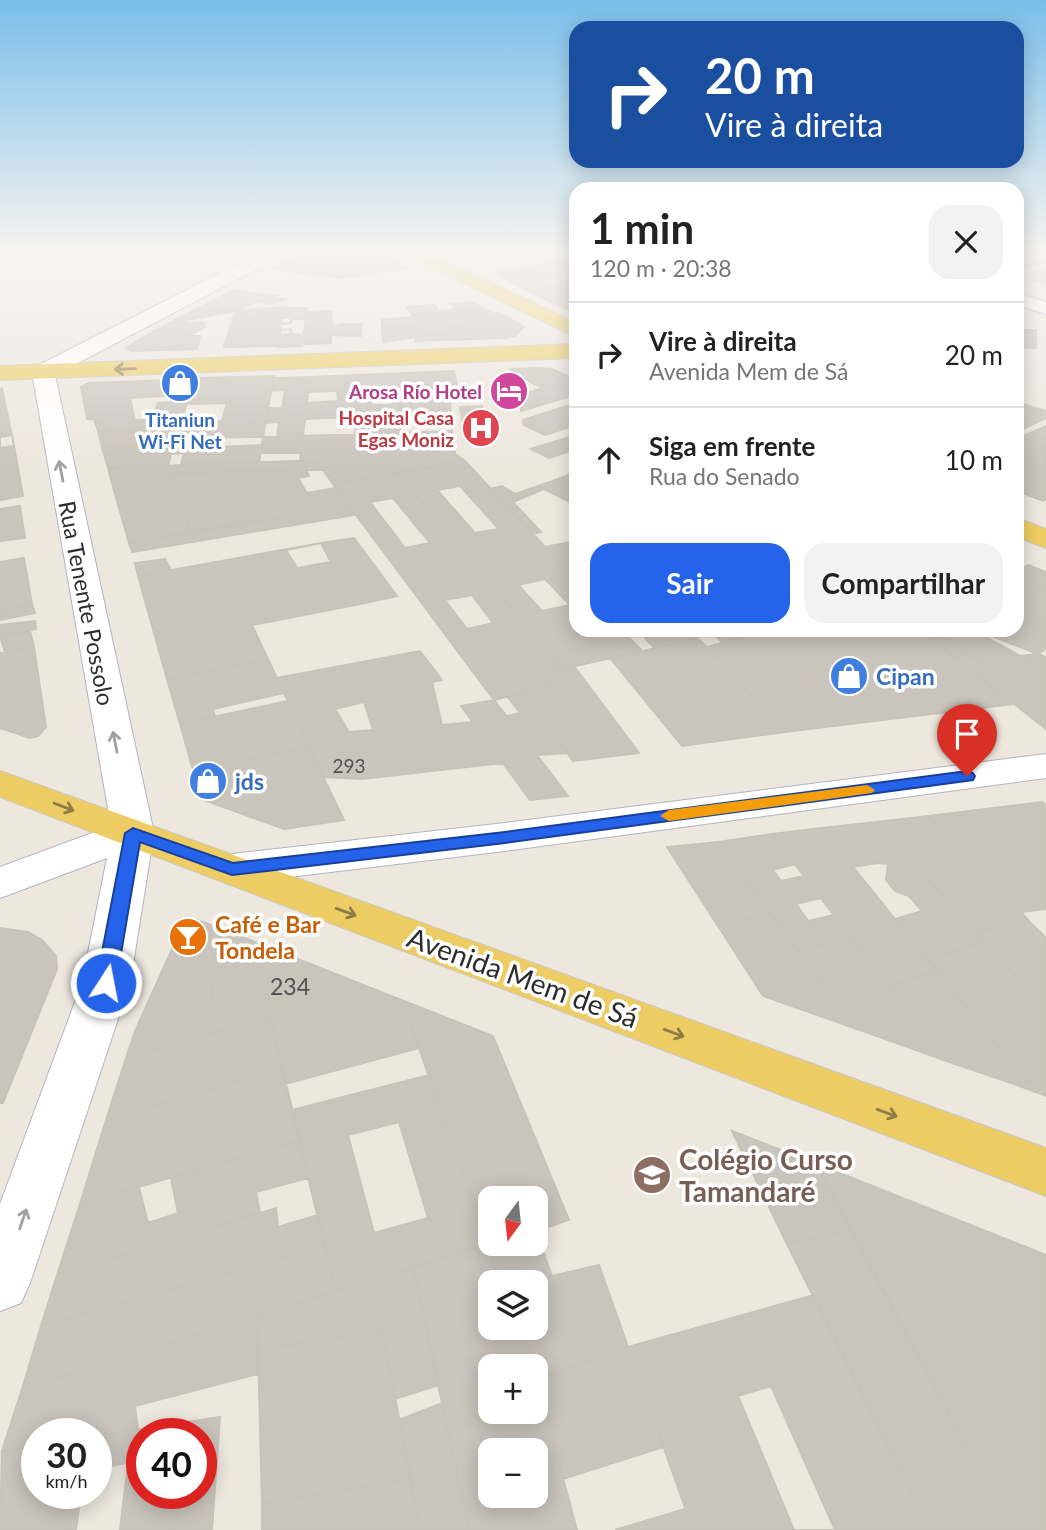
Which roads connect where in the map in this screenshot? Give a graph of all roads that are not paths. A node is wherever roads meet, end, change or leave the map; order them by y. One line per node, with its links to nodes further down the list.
1 (133, 325): 5 (street)
2 (569, 351): 3 (main road)
3 (511, 354): 4 (main road); 5 (main road, one-way to 5)
4 (569, 360)
5 (43, 372): 6 (main road); 11 (street, Rua Tenente Possolo, one-way to 5)
6 (0, 373)
7 (1024, 530): 8 (main road)
8 (1046, 539)
9 (1046, 766): 12 (street)
10 (0, 783): 11 (main road, Avenida Mem de Sá, one-way to 11)
11 (133, 833): 12 (main road, Avenida Mem de Sá); 13 (street); 15 (street, one-way to 11)
12 (232, 869): 14 (main road, Avenida Mem de Sá, one-way to 14)
13 (0, 883)
14 (1046, 1172)
15 (0, 1283)

